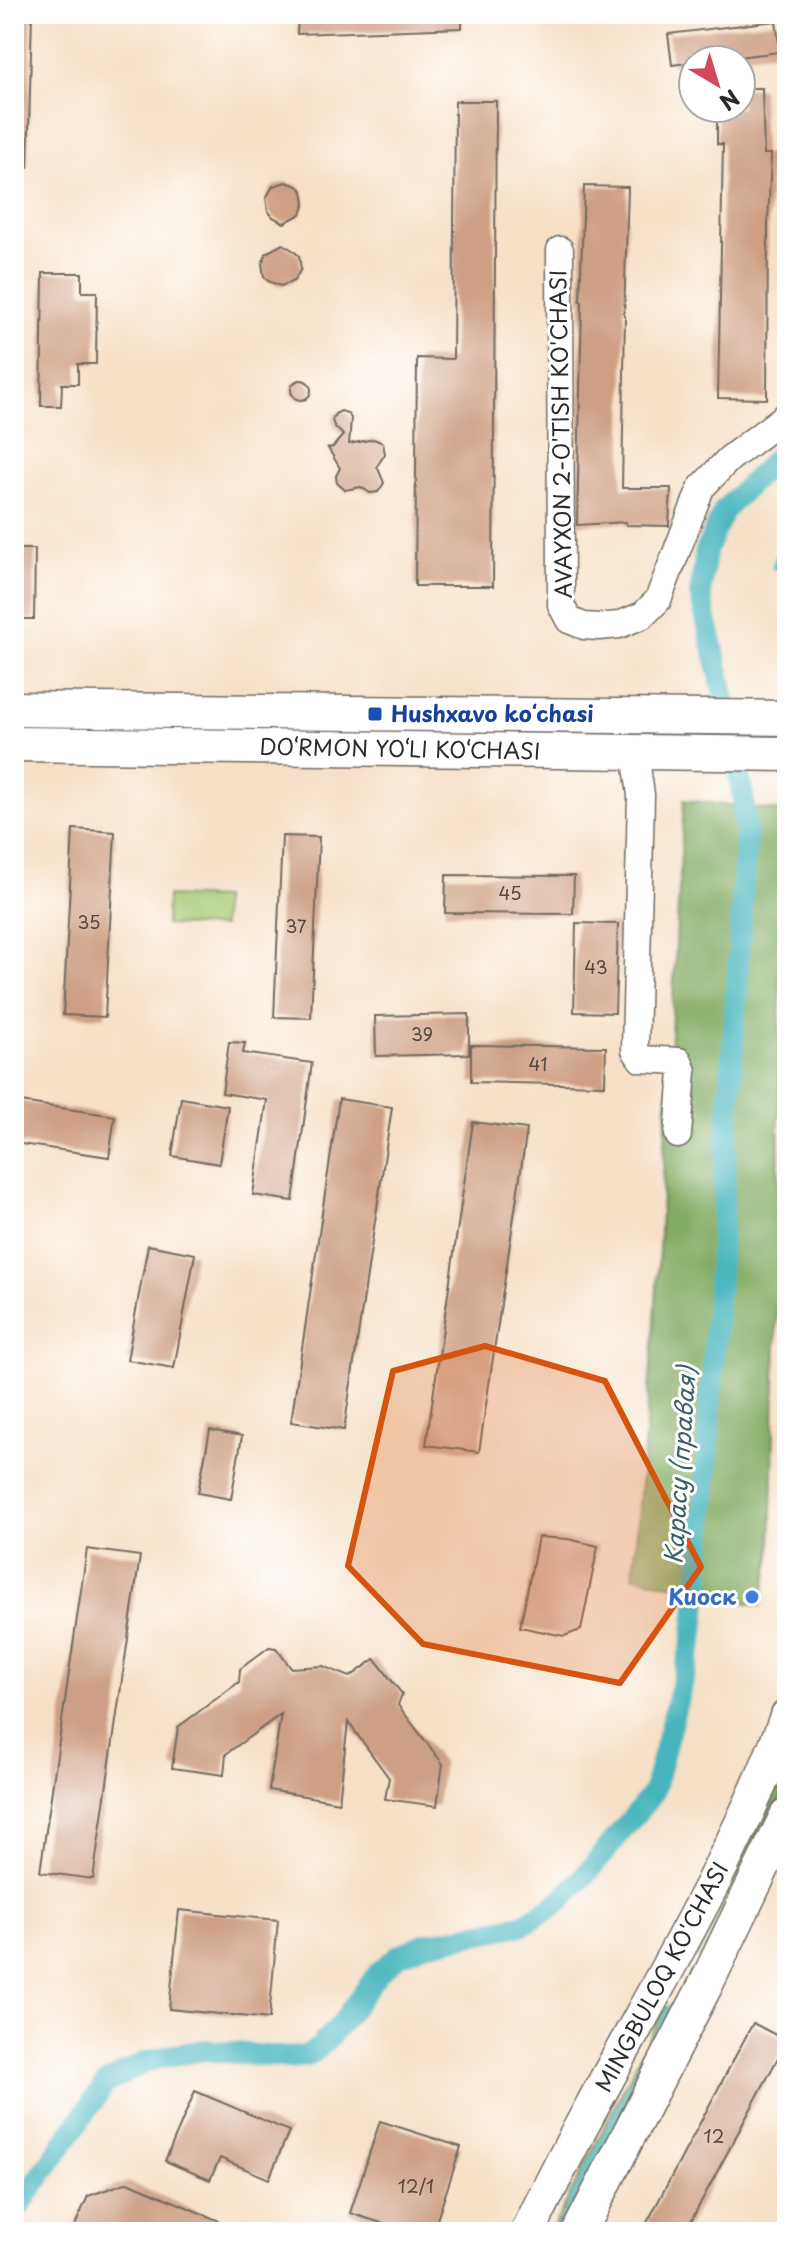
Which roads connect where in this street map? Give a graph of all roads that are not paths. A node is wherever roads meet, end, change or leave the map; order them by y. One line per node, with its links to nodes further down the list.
1 (560, 250): 2 (street, AVAYXON 2-O'TISH KO'CHASI)
2 (787, 415)
3 (14, 709): 4 (main road, DO‘RMON YO‘LI KO‘CHASI)
4 (787, 718)
5 (14, 744): 6 (main road, DO‘RMON YO‘LI KO‘CHASI)
6 (635, 752): 7 (main road, DO‘RMON YO‘LI KO‘CHASI); 8 (street)
7 (787, 754)
8 (678, 1135)
9 (787, 1717): 11 (main road, MINGBULOQ KO'CHASI)
10 (787, 1816): 12 (main road, MINGBULOQ KO'CHASI)
11 (668, 1969): 12 (main road); 13 (main road, MINGBULOQ KO'CHASI)
12 (705, 1986): 14 (main road, MINGBULOQ KO'CHASI)
13 (528, 2232)
14 (579, 2232)

